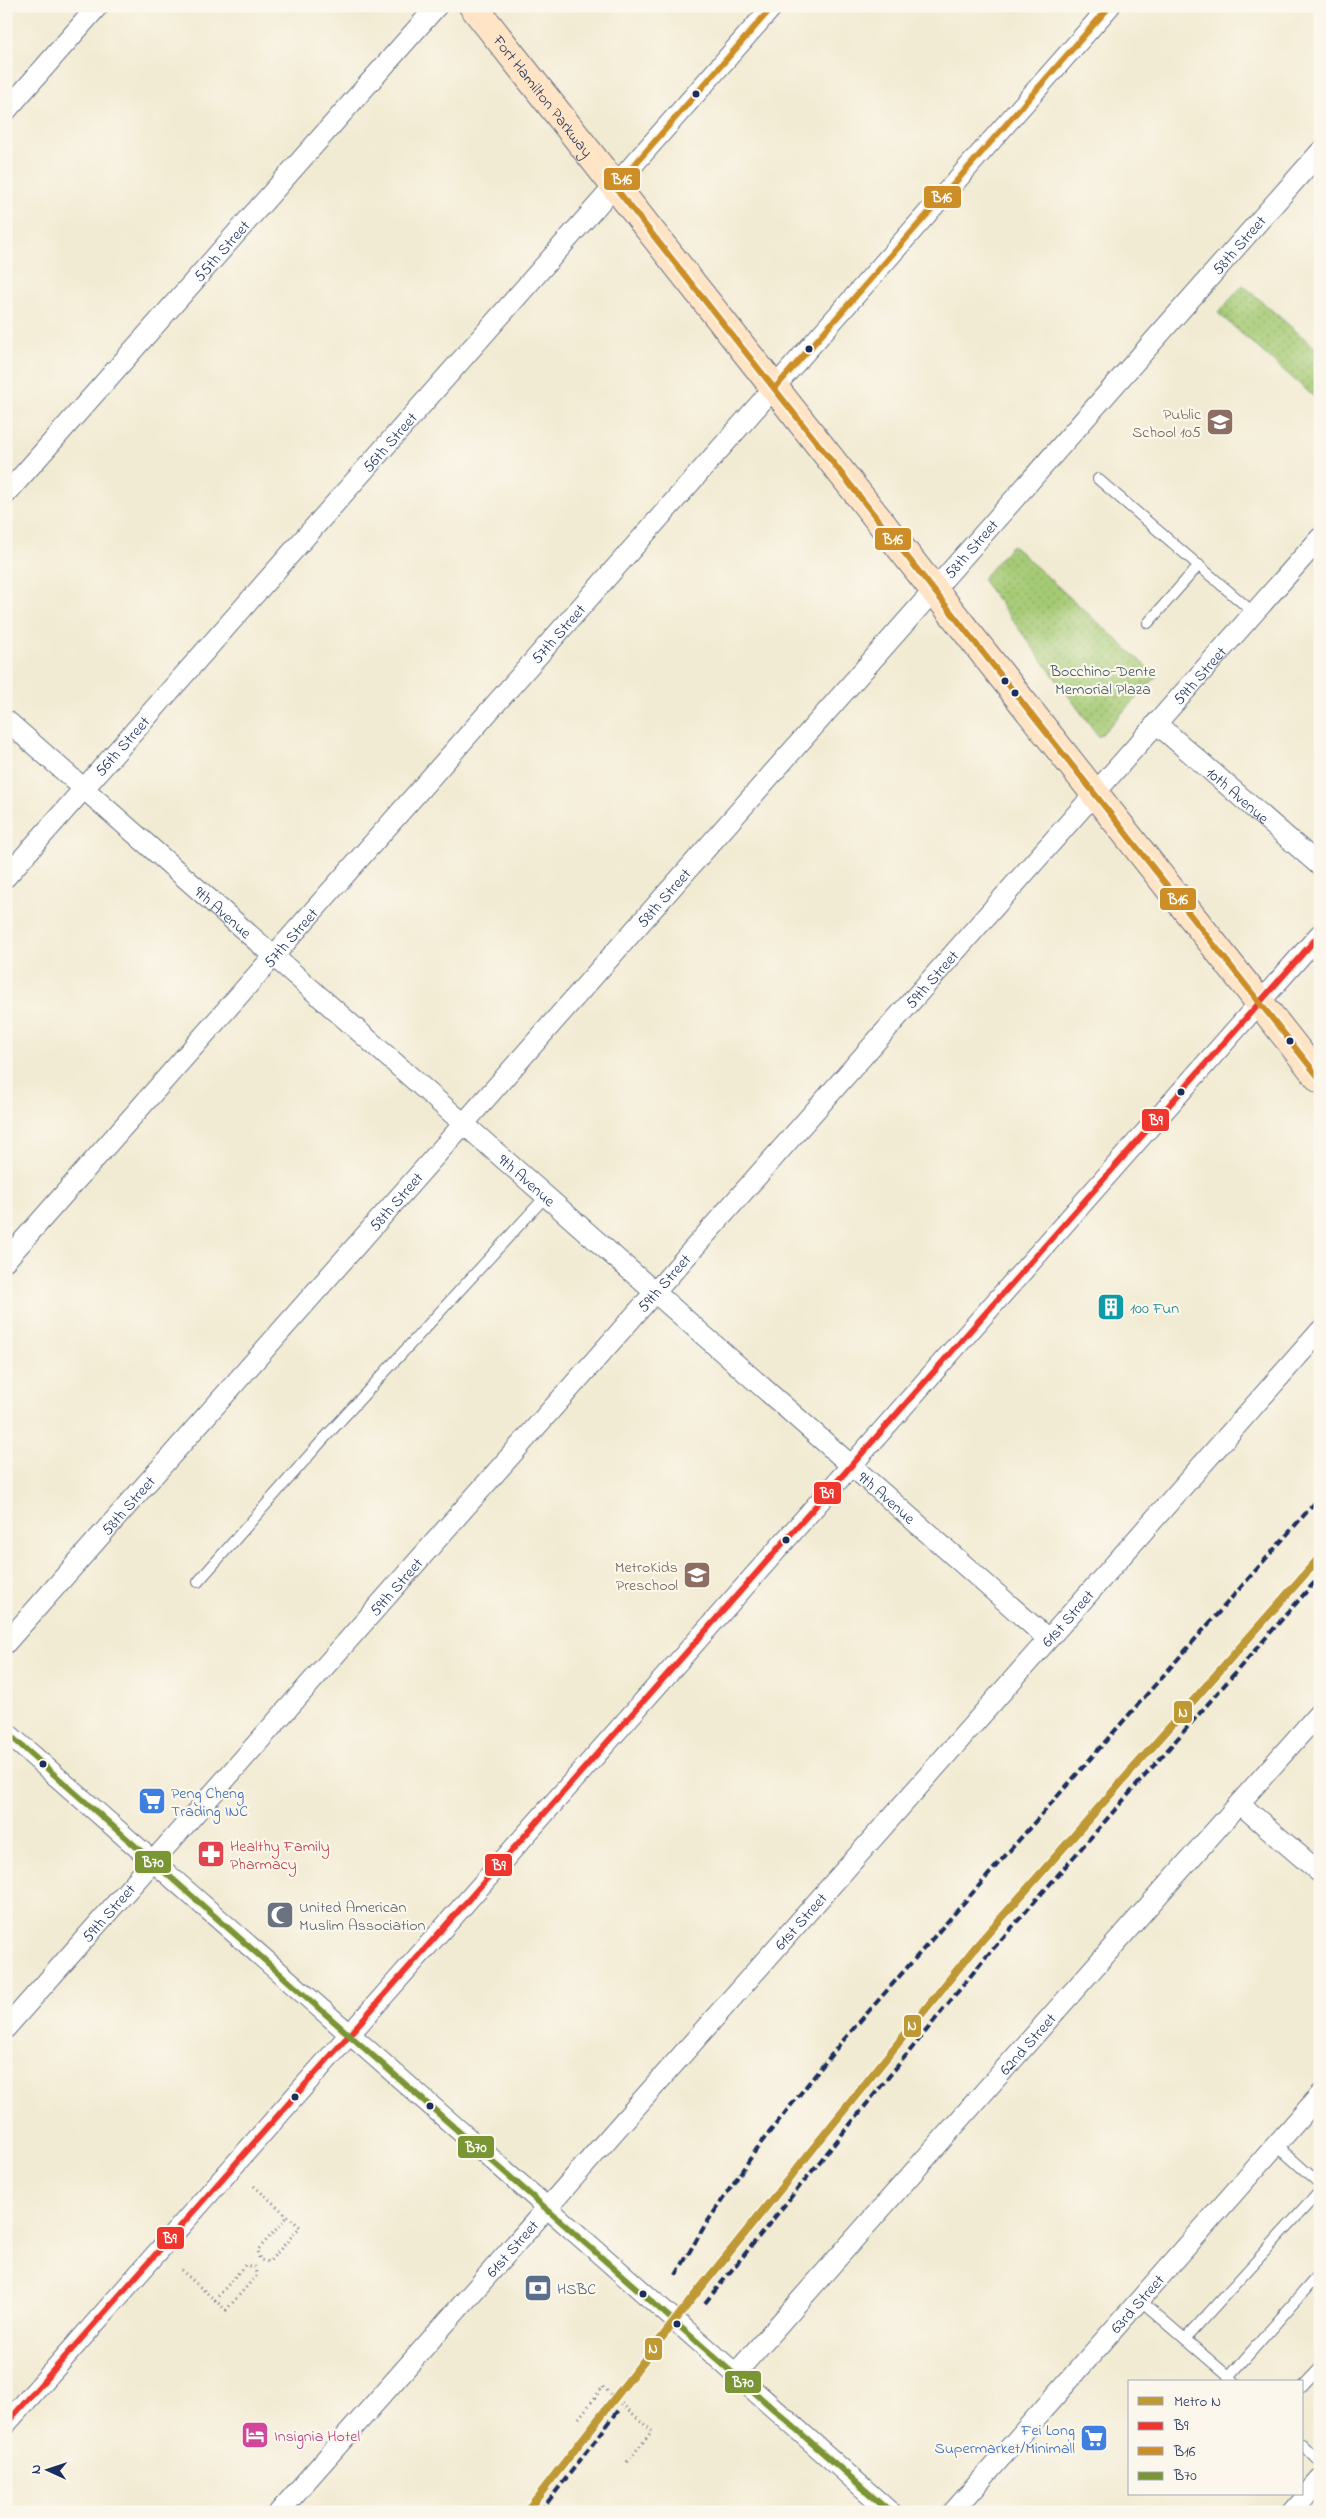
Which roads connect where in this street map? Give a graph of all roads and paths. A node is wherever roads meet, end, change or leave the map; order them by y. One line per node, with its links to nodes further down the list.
1 (98, 6): 6 (street)
2 (437, 6): 11 (street, 55th Street)
3 (473, 6): 8 (main road, Fort Hamilton Parkway)
4 (774, 6): 8 (street, 56th Street)
5 (1110, 6): 9 (street, 57th Street)
6 (6, 111)
7 (1320, 152): 14 (street, 58th Street)
8 (615, 187): 9 (main road, Fort Hamilton Parkway); 19 (street, 56th Street)
9 (775, 388): 14 (main road, Fort Hamilton Parkway); 24 (street, 57th Street)
10 (1098, 479): 13 (lane)
11 (6, 494)
12 (1320, 538): 15 (street, 59th Street)
13 (1199, 565): 15 (lane); 16 (lane)
14 (934, 591): 20 (main road, Fort Hamilton Parkway); 27 (street, 58th Street)
15 (1254, 612): 18 (street, 59th Street)
16 (1148, 623)
17 (6, 720): 19 (street, 9th Avenue)
18 (1156, 723): 20 (street, 59th Street); 21 (street, 10th Avenue)
19 (84, 789): 22 (street, 56th Street); 24 (street, 9th Avenue)
20 (1094, 794): 25 (main road, Fort Hamilton Parkway); 30 (street, 59th Street)
21 (1320, 866)
22 (6, 877)
23 (1320, 934): 25 (street)
24 (274, 956): 27 (street, 9th Avenue); 29 (street, 57th Street)
25 (1259, 1002): 26 (main road, Fort Hamilton Parkway); 32 (street)
26 (1320, 1079)
27 (465, 1124): 28 (street, 9th Avenue); 35 (street, 58th Street)
28 (546, 1196): 30 (street, 9th Avenue); 33 (lane)
29 (6, 1260)
30 (654, 1292): 32 (street, 9th Avenue); 39 (street, 59th Street)
31 (1320, 1331): 34 (street, 61st Street)
32 (851, 1465): 34 (street, 9th Avenue); 42 (street)
33 (198, 1582)
34 (1048, 1639): 48 (street, 61st Street)
35 (6, 1643)
36 (1320, 1712): 38 (street, 62nd Street)
37 (6, 1732): 39 (street)
38 (1240, 1804): 40 (street); 58 (street, 62nd Street)
39 (153, 1861): 41 (street, 59th Street); 42 (street)
40 (1320, 1873)
41 (6, 2028)
42 (350, 2034): 48 (street); 62 (street)
43 (1320, 2095): 44 (street, 63rd Street)
44 (1276, 2145): 45 (lane); 55 (street, 63rd Street)
45 (1320, 2184)
46 (254, 2186): 49 (path)
47 (1320, 2191): 56 (lane)
48 (547, 2208): 58 (street, bridge); 67 (street, 61st Street)
49 (288, 2216): 50 (path); 50 (path)
50 (260, 2260): 51 (path)
51 (254, 2266): 54 (path); 54 (path)
52 (181, 2270): 54 (path)
53 (1320, 2273): 59 (lane)
54 (215, 2300)
55 (1140, 2300): 56 (lane); 69 (street, 63rd Street)
56 (1185, 2339): 59 (lane)
57 (1320, 2368): 60 (lane)
58 (735, 2374): 68 (street)
59 (1232, 2379)
60 (1304, 2385)
61 (579, 2418): 64 (path, bridge)
62 (6, 2424)
63 (1304, 2446): 65 (lane)
64 (627, 2462)
65 (1320, 2462)
66 (1320, 2480): 70 (street)
67 (279, 2512)
68 (890, 2512)
69 (953, 2512)
70 (1292, 2512)

